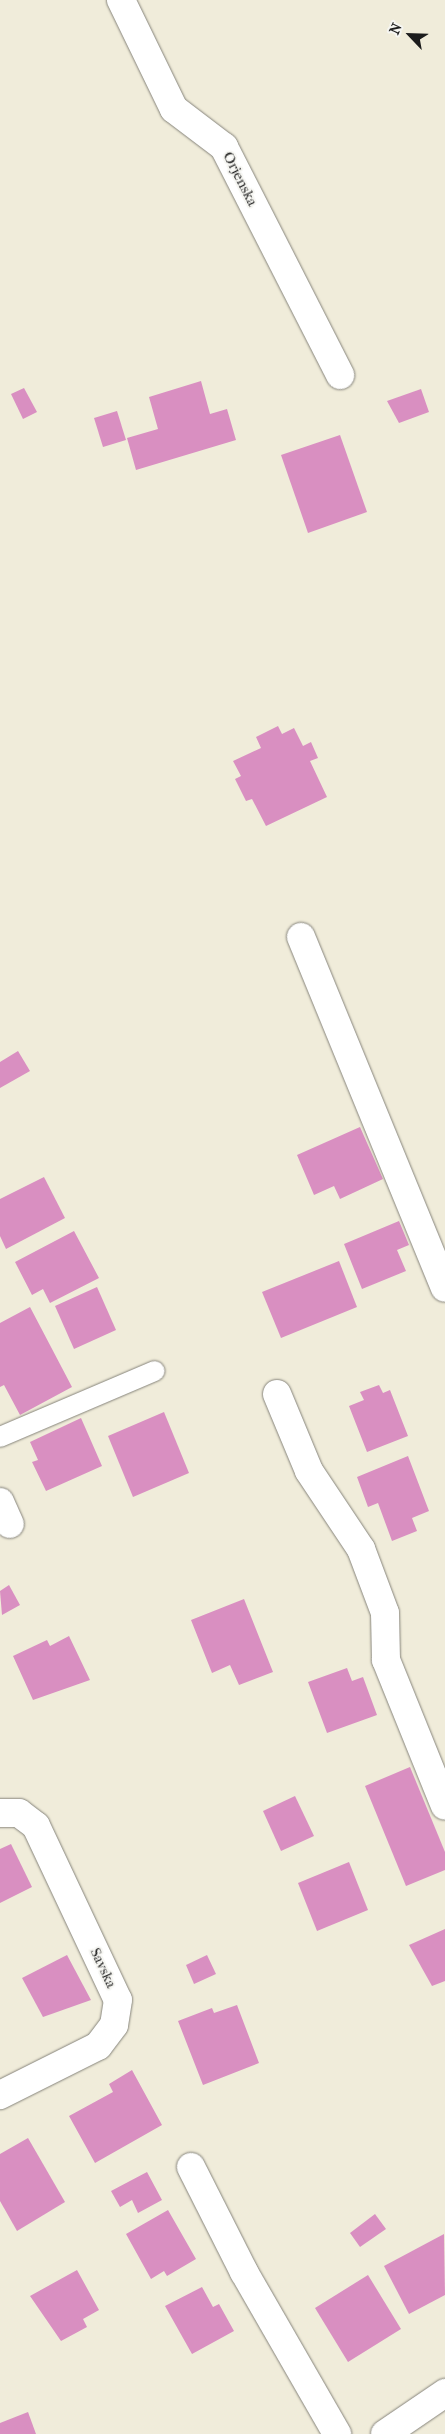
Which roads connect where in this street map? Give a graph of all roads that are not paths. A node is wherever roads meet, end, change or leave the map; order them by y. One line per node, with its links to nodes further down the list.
1 (121, 0): 2 (street, Orjenska)
2 (340, 375)
3 (301, 937): 4 (street)
4 (445, 1288)
5 (155, 1370): 7 (lane)
6 (277, 1394): 8 (street)
7 (0, 1437)
8 (445, 1806)
9 (0, 1813): 10 (street, Savska)
10 (0, 2095)
11 (191, 2167): 13 (street)
12 (445, 2394): 14 (street)
13 (337, 2434)
14 (385, 2434)

